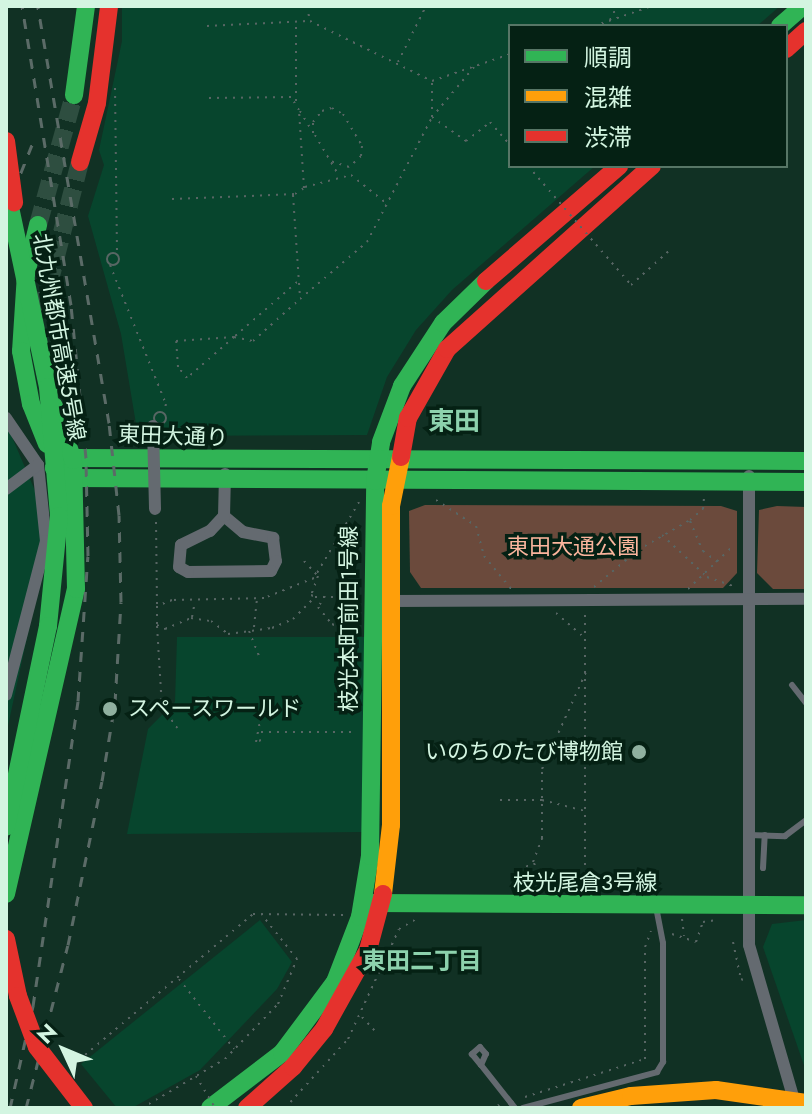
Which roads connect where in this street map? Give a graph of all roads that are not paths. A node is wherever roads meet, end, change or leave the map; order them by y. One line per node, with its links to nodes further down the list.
1 (86, 6): 7 (main road)
2 (109, 6): 9 (main road)
3 (803, 6): 4 (main road)
4 (782, 24)
5 (806, 31): 6 (main road)
6 (788, 47)
7 (74, 95)
8 (6, 141): 14 (main road, bridge)
9 (80, 162)
10 (617, 168): 21 (main road, 枝光本町前田1号線)
11 (650, 168): 24 (main road, 枝光本町前田1号線)
12 (8, 195): 14 (main road, 北九州都市高速5号線, bridge)
13 (38, 225): 22 (main road)
14 (24, 272): 38 (main road, 北九州都市高速5号線, bridge)
15 (42, 311): 18 (main road)
16 (6, 418): 22 (street)
17 (153, 426): 30 (street, bridge)
18 (73, 458): 22 (main road, 東田大通り); 23 (main road, 東田大通り); 25 (main road)
19 (750, 461): 20 (main road, 東田大通り); 24 (main road, 東田大通り); 27 (street)
20 (806, 461)
21 (377, 462): 23 (main road, 東田大通り); 24 (main road, 東田大通り); 26 (main road, 枝光本町前田1号線)
22 (46, 466): 25 (main road, 東田大通り); 29 (street); 36 (street); 39 (main road)
23 (225, 471): 25 (main road, 東田大通り); 26 (main road, 東田大通り); 31 (street)
24 (396, 471): 26 (main road, 東田大通り); 27 (main road, 東田大通り); 34 (main road, 枝光本町前田1号線)
25 (75, 478): 46 (main road)
26 (375, 481): 47 (main road, 枝光本町前田1号線)
27 (748, 482): 28 (main road, 東田大通り); 32 (street)
28 (806, 482)
29 (6, 489)
30 (155, 509)
31 (224, 516): 31 (street)
32 (748, 599): 33 (street); 34 (street); 43 (street)
33 (806, 599)
34 (391, 601): 47 (main road, 枝光本町前田1号線)
35 (792, 685): 37 (lane)
36 (6, 693)
37 (806, 703)
38 (14, 778): 40 (main road, bridge); 42 (main road, 北九州都市高速5号線, bridge)
39 (6, 800)
40 (6, 813)
41 (806, 820): 44 (lane)
42 (6, 827)
43 (749, 835): 44 (lane); 50 (street)
44 (765, 835): 45 (lane)
45 (763, 868)
46 (6, 894)
47 (373, 903): 49 (main road, 枝光尾倉3号線); 58 (main road, 枝光本町前田1号線); 59 (main road, 枝光本町前田1号線)
48 (806, 905): 50 (main road, 枝光尾倉3号線)
49 (656, 907): 50 (main road, 枝光尾倉3号線); 60 (lane)
50 (747, 908): 62 (street)
51 (6, 939): 57 (main road, bridge)
52 (6, 993): 56 (main road)
53 (481, 1065): 55 (lane)
54 (806, 1103): 61 (main road, bridge)
55 (513, 1105)
56 (72, 1108)
57 (84, 1108)
58 (213, 1108)
59 (247, 1108)
60 (523, 1108)
61 (581, 1108)
62 (796, 1108)

